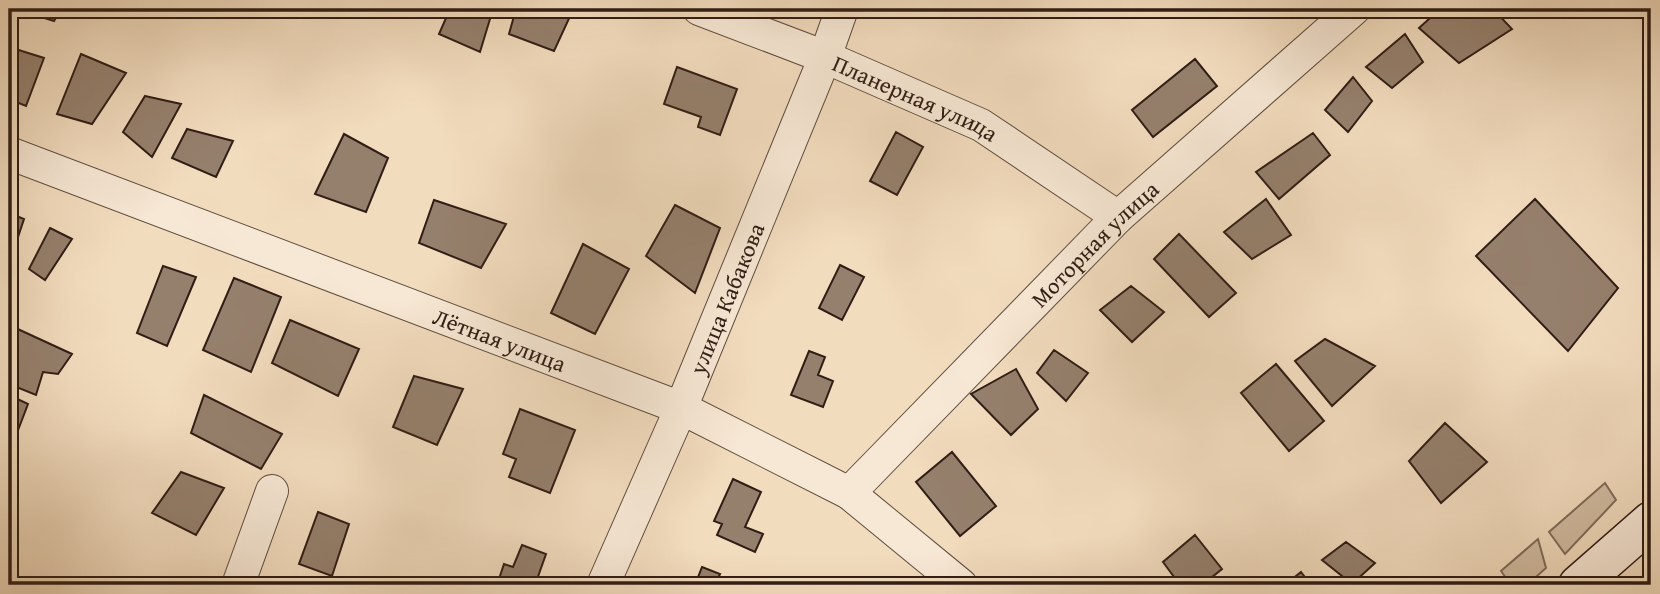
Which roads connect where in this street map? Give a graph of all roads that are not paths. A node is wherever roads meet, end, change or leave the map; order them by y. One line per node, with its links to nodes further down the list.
1 (699, 9): 4 (street, Планерная улица)
2 (842, 9): 4 (street, улица Кабакова)
3 (1354, 9): 6 (street, Моторная улица)
4 (825, 57): 6 (street, Планерная улица); 7 (street, улица Кабакова)
5 (9, 153): 7 (street, Лётная улица)
6 (1118, 217): 9 (street, Моторная улица)
7 (681, 408): 9 (street, Лётная улица); 12 (street, улица Кабакова)
8 (272, 491): 11 (street)
9 (849, 494): 13 (street, Лётная улица)
10 (1651, 521): 14 (main road)
11 (238, 585)
12 (603, 585)
13 (961, 585)
14 (1578, 585)

